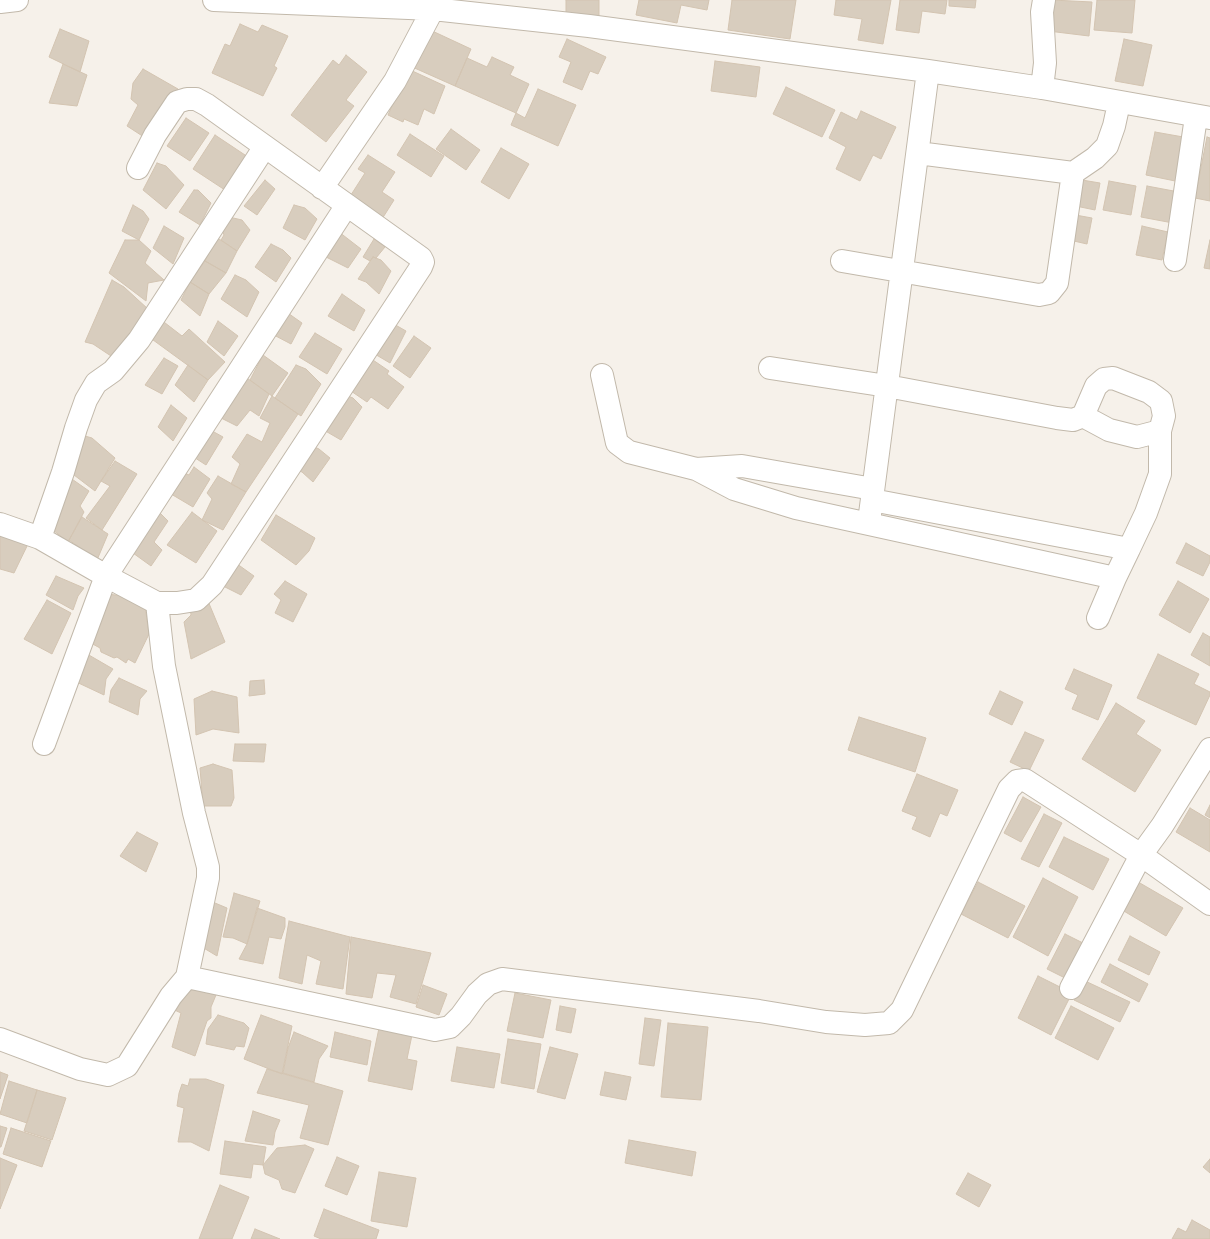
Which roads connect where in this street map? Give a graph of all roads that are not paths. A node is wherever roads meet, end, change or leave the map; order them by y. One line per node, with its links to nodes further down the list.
1 (17, 0): 4 (street)
2 (214, 0): 5 (street)
3 (1044, 0): 7 (street)
4 (0, 2)
5 (433, 8): 6 (street); 14 (street)
6 (928, 71): 7 (street); 11 (street)
7 (1042, 88): 8 (street)
8 (1119, 103): 9 (street); 13 (street)
9 (1203, 118): 16 (street)
10 (264, 148): 12 (street); 14 (street); 28 (street)
11 (918, 152): 13 (street); 18 (street)
12 (138, 168)
13 (1073, 173): 18 (street)
14 (322, 188): 15 (street)
15 (347, 205): 30 (street); 32 (street)
16 (1175, 260)
17 (842, 261): 18 (street)
18 (902, 270): 21 (street)
19 (770, 368): 21 (street)
20 (602, 375): 24 (street)
21 (887, 386): 22 (street); 25 (street)
22 (1083, 416): 23 (street); 23 (street)
23 (1160, 430): 29 (street)
24 (696, 469): 25 (street); 27 (street)
25 (873, 495): 27 (street); 29 (street)
26 (0, 524): 28 (street)
27 (869, 525): 31 (street)
28 (40, 538): 30 (street)
29 (1129, 549): 31 (street)
30 (106, 576): 32 (street); 34 (street)
31 (1115, 578): 33 (street)
32 (157, 602): 38 (street)
33 (1098, 618)
34 (44, 744)
35 (1210, 749): 36 (street)
36 (1141, 855): 37 (street); 38 (street); 39 (street)
37 (1210, 904)
38 (187, 977): 40 (street)
39 (1071, 988)
40 (0, 1039)

